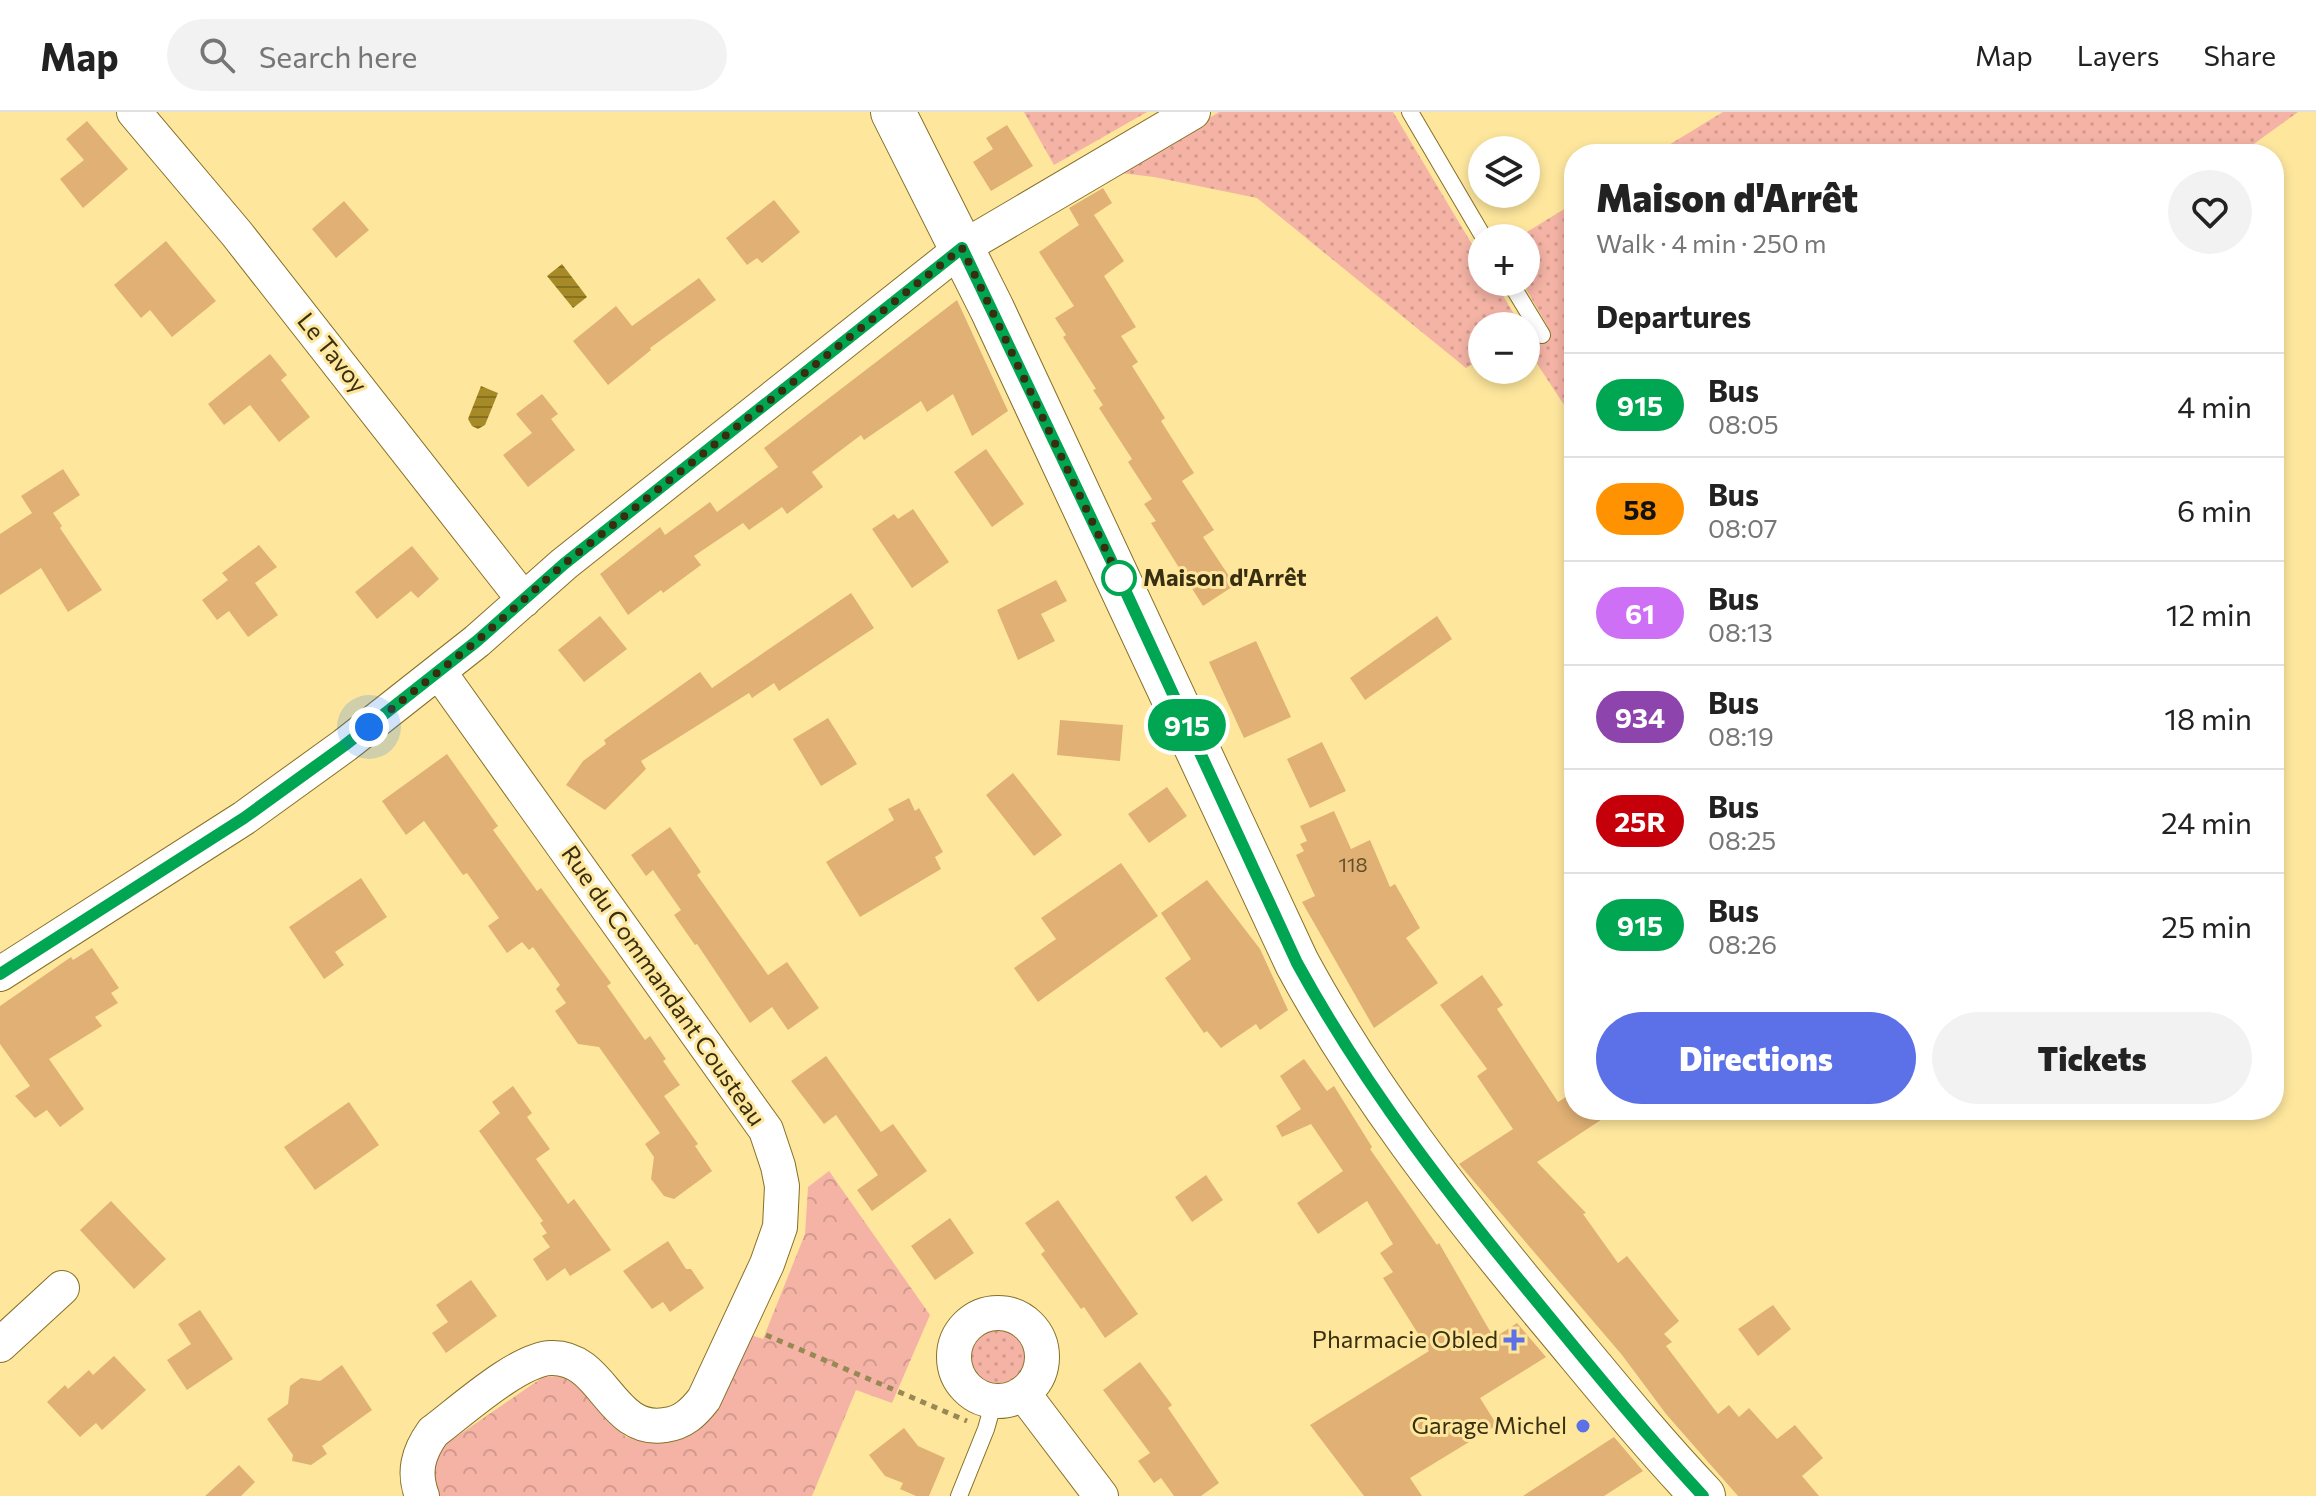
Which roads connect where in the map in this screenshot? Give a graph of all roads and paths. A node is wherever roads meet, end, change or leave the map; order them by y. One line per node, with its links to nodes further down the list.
1 (134, 112): 9 (street, Le Tavoy)
2 (894, 112): 6 (main road)
3 (1193, 112): 6 (street)
4 (1410, 112): 5 (lane)
5 (1476, 224)
6 (962, 248): 9 (street); 19 (main road)
7 (1518, 296): 8 (lane)
8 (1542, 335)
9 (524, 600): 10 (street)
10 (439, 672): 11 (street); 13 (street, Rue du Commandant Cousteau)
11 (0, 974)
12 (62, 1288): 14 (street)
13 (740, 1323): 15 (path); 16 (street, Rue du Commandant Cousteau)
14 (0, 1345)
15 (1001, 1408): 17 (lane); 18 (street)
16 (422, 1496)
17 (959, 1496)
18 (1101, 1496)
19 (1703, 1496)

